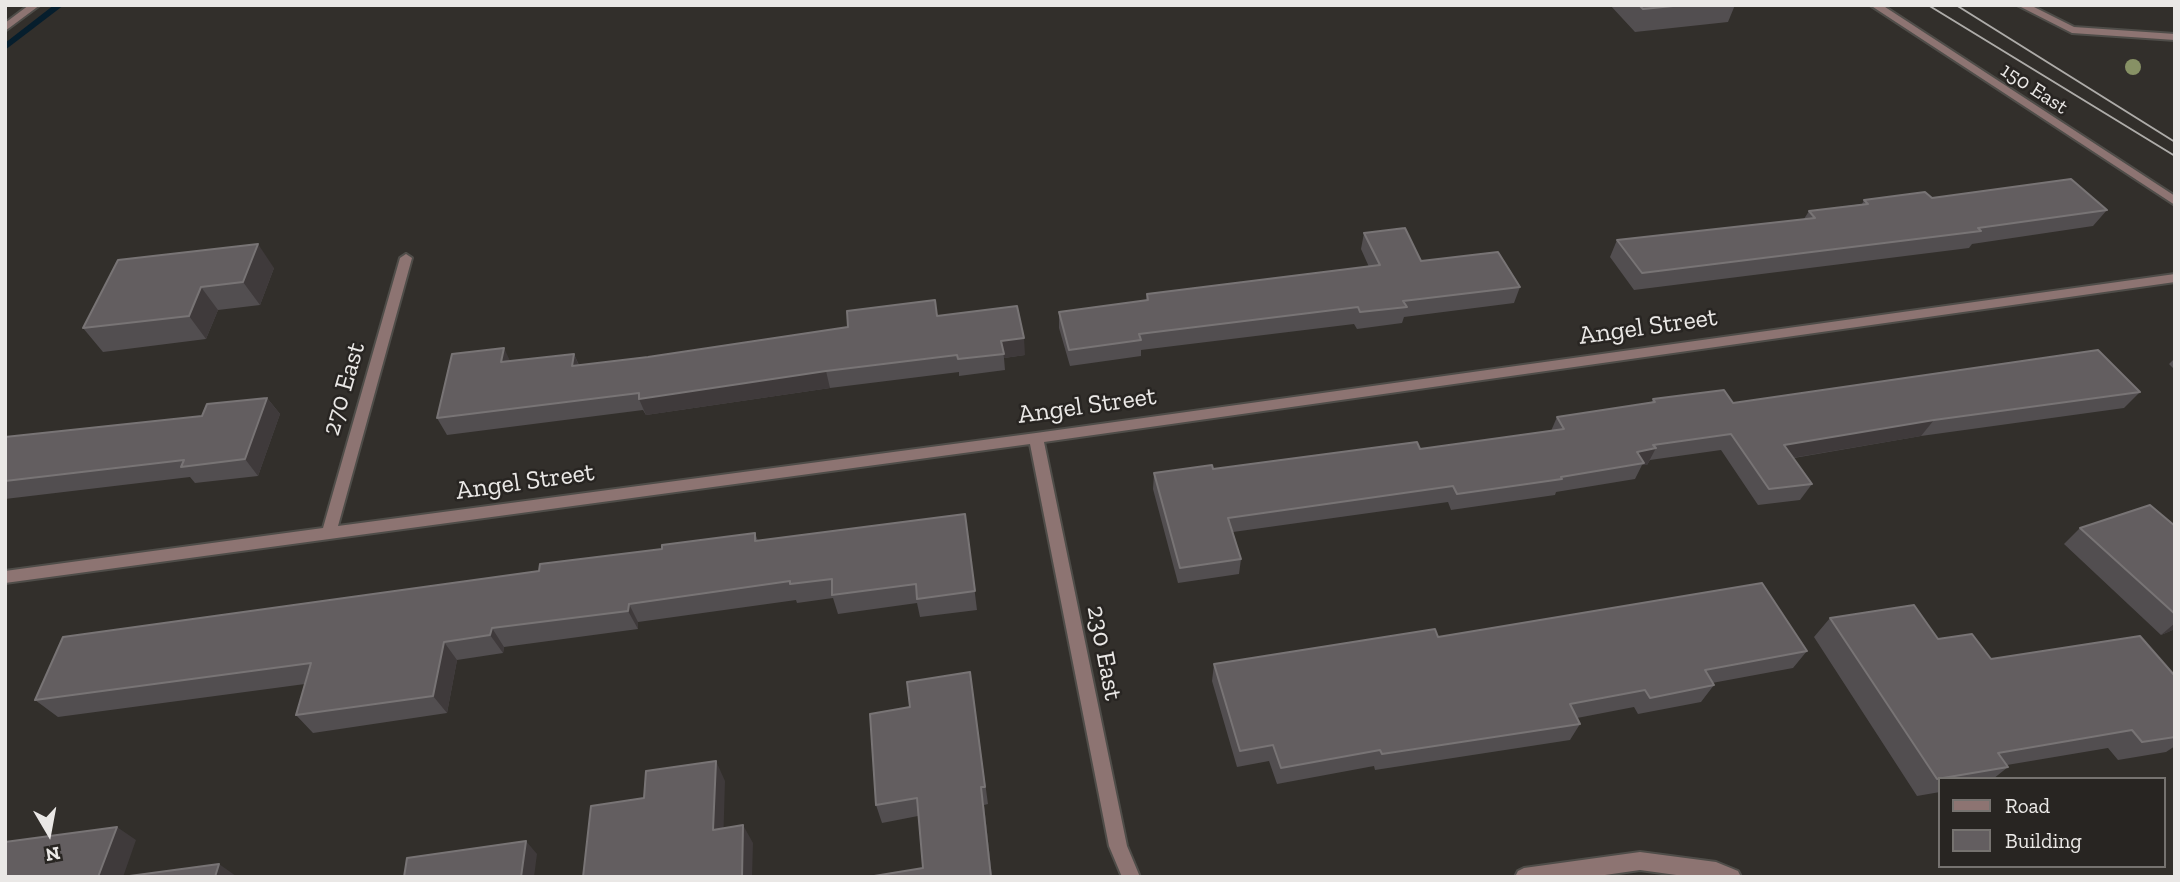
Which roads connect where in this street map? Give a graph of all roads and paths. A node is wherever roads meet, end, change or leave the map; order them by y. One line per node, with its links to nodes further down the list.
1 (35, 5): 4 (street)
2 (1875, 5): 6 (street, 150 East)
3 (2022, 5): 5 (street)
4 (5, 28)
5 (2175, 37)
6 (2175, 201)
7 (406, 258): 10 (street, 270 East)
8 (2175, 278): 9 (street, Angel Street)
9 (1037, 438): 10 (street, Angel Street); 12 (street, 230 East)
10 (329, 533): 11 (street, Angel Street)
11 (5, 577)
12 (1131, 877)
13 (1524, 877): 14 (street)
14 (1732, 877)

